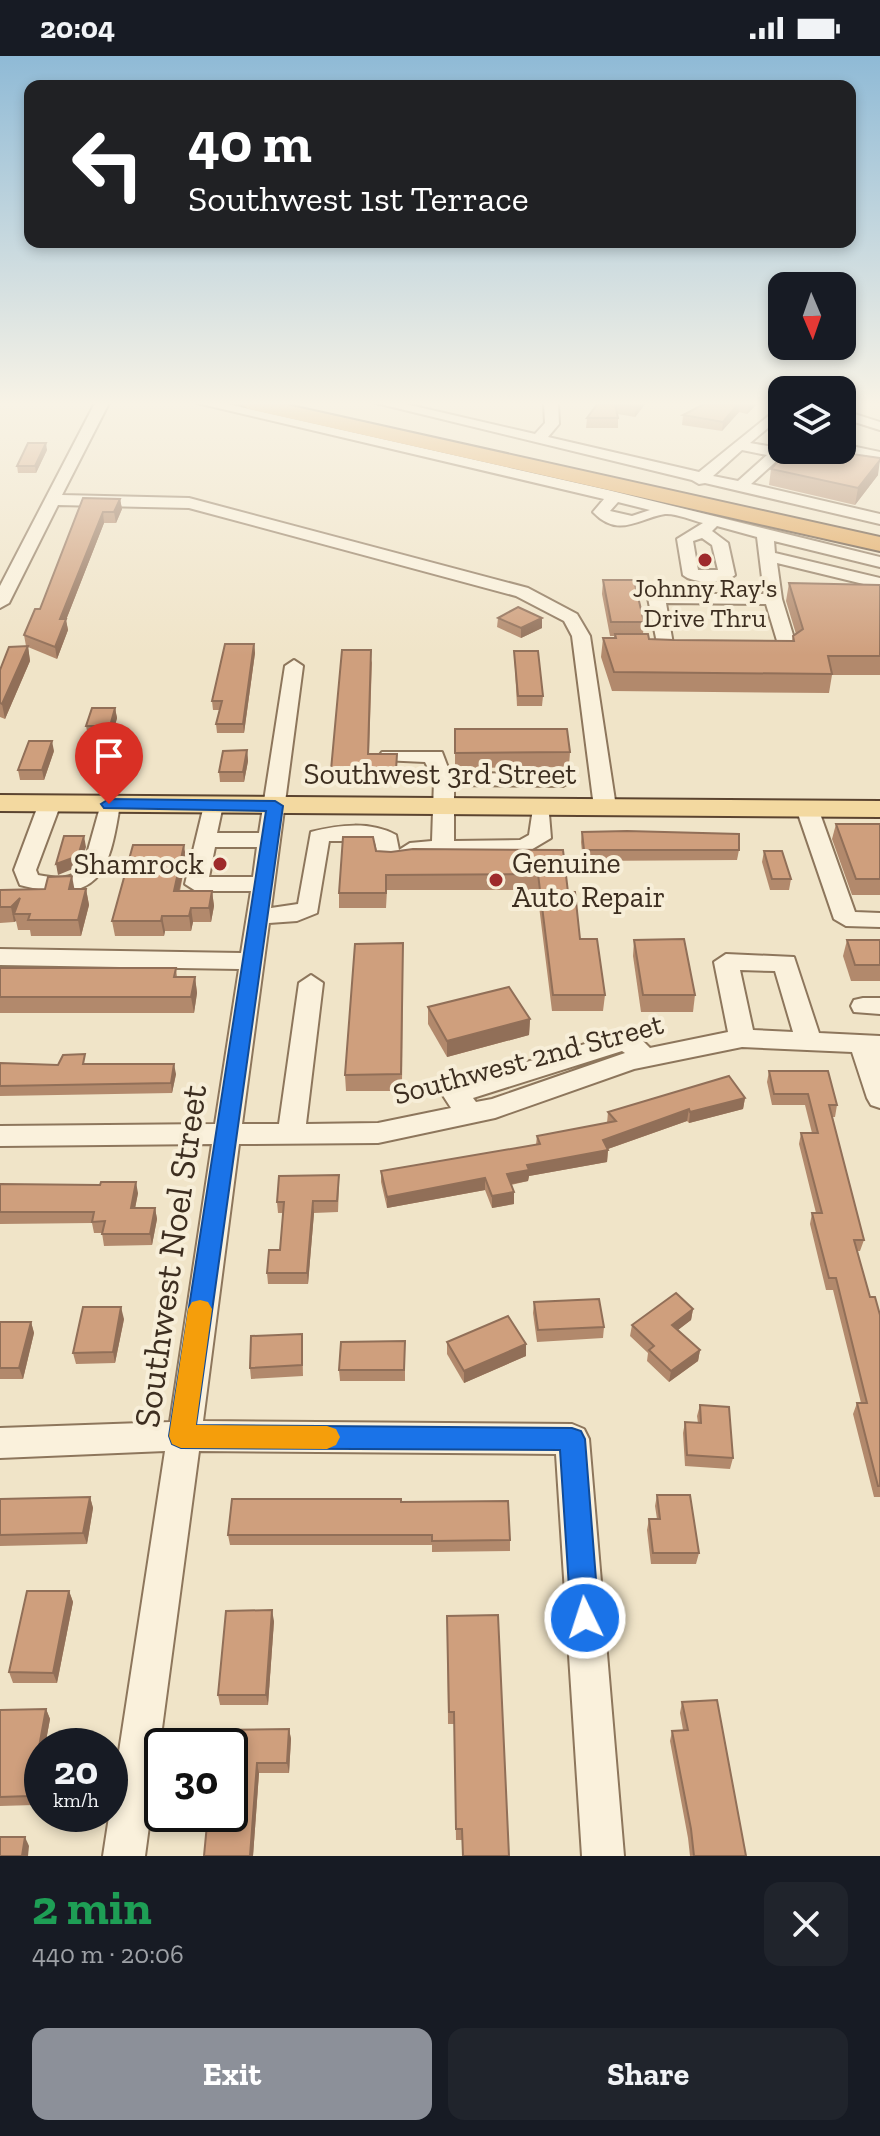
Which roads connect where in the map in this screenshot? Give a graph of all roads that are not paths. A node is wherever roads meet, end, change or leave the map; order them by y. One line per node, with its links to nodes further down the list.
1 (58, 487): 8 (street)
2 (501, 487): 7 (street)
3 (569, 487): 11 (street)
4 (625, 487): 12 (highway)
5 (685, 487): 10 (highway)
6 (731, 487): 9 (street)
7 (535, 495)
8 (51, 500): 15 (street); 36 (street)
9 (880, 519)
10 (880, 530)
11 (765, 534): 13 (street); 16 (street)
12 (880, 544)
13 (768, 556): 17 (street); 18 (street)
14 (0, 562): 15 (street)
15 (20, 562): 21 (street)
16 (880, 562)
17 (880, 583)
18 (777, 595): 22 (street); 23 (street)
19 (855, 595): 20 (street)
20 (880, 597)
21 (0, 603)
22 (688, 651)
23 (750, 652)
24 (294, 666): 32 (street, Southwest Noel Street)
25 (389, 756): 26 (street)
26 (444, 779): 27 (street); 34 (street)
27 (563, 780)
28 (0, 803): 29 (main road, Southwest 3rd Street)
29 (50, 803): 30 (main road, Southwest 3rd Street); 30 (street)
30 (109, 804): 31 (main road, Southwest 3rd Street)
31 (212, 805): 32 (main road, Southwest 3rd Street); 41 (street)
32 (275, 806): 33 (main road, Southwest 3rd Street); 40 (street, Southwest Noel Street)
33 (368, 806): 34 (main road, Southwest 3rd Street); 39 (street)
34 (445, 806): 35 (main road, Southwest 3rd Street); 42 (street)
35 (541, 806): 36 (main road, Southwest 3rd Street); 42 (street)
36 (605, 807): 37 (main road, Southwest 3rd Street)
37 (807, 808): 38 (main road, Southwest 3rd Street); 45 (street)
38 (880, 809)
39 (366, 834): 42 (street); 44 (street)
40 (270, 840): 41 (street); 43 (street, Southwest Noel Street)
41 (204, 844): 43 (street)
42 (443, 847)
43 (263, 884): 44 (street, Southwest Noel Street)
44 (259, 916): 47 (street, Southwest Noel Street)
45 (880, 920)
46 (0, 957): 47 (street)
47 (252, 961): 54 (street, Southwest Noel Street)
48 (311, 983): 53 (street)
49 (742, 1038): 50 (street, Southwest 2nd Street); 50 (street); 53 (street, Southwest 2nd Street)
50 (809, 1042): 51 (street, Southwest 2nd Street)
51 (872, 1045): 52 (street)
52 (880, 1098)
53 (291, 1133): 54 (street, Southwest 2nd Street)
54 (226, 1135): 55 (street, Southwest 2nd Street); 56 (street, Southwest Noel Street)
55 (0, 1136)
56 (181, 1436): 57 (street); 58 (street, Southwest Noel Street); 59 (street)
57 (0, 1443)
58 (124, 1856)
59 (603, 1856)

